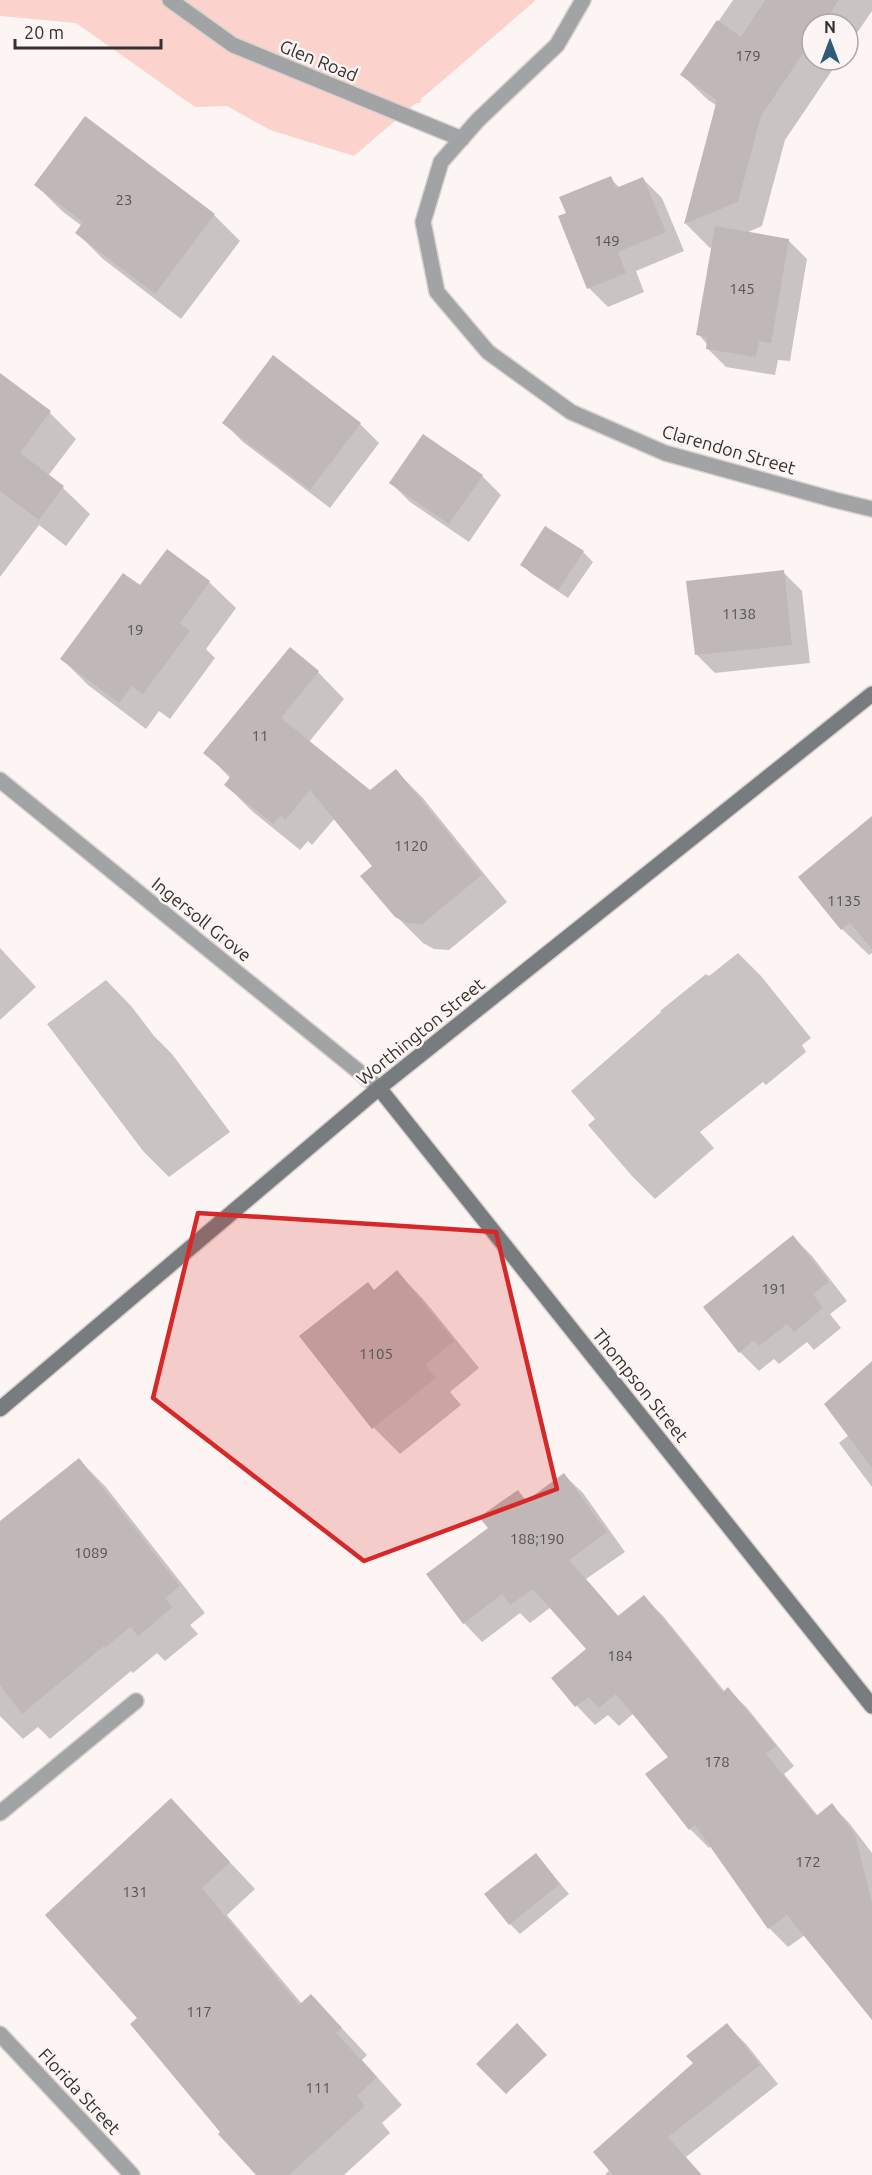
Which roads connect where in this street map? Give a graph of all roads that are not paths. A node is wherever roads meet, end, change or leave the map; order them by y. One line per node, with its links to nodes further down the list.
1 (170, 0): 3 (street, Glen Road)
2 (583, 0): 3 (street, Clarendon Street)
3 (462, 139): 4 (street, Clarendon Street)
4 (872, 508)
5 (872, 694): 7 (main road, Worthington Street)
6 (0, 780): 7 (street, Ingersoll Grove)
7 (379, 1088): 8 (main road, Worthington Street); 10 (main road, Thompson Street)
8 (0, 1409)
9 (136, 1701): 11 (street)
10 (872, 1706)
11 (0, 1813)
12 (0, 2034): 13 (street, Florida Street)
13 (132, 2175)

